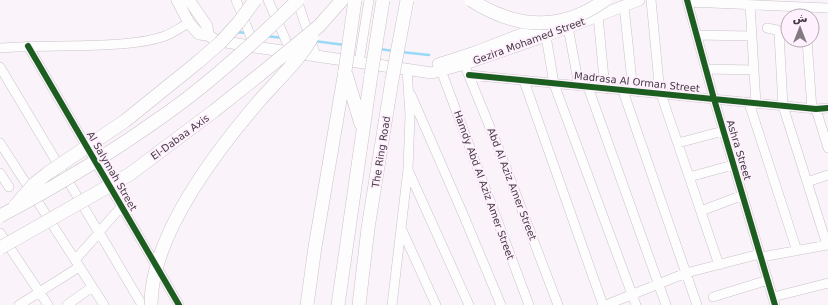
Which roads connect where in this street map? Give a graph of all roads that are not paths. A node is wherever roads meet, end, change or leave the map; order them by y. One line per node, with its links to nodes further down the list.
1 (177, 0): 22 (main road, Gezira Mohamed Street)
2 (189, 0): 26 (main road)
3 (236, 0): 31 (street)
4 (255, 0): 73 (highway, bridge)
5 (268, 0): 34 (street)
6 (297, 0): 35 (street); 73 (highway, bridge)
7 (342, 0): 23 (highway, El-Dabaa Axis, bridge)
8 (355, 0): 43 (highway, bridge)
9 (369, 0): 36 (street)
10 (383, 0): 58 (highway, The Ring Road, bridge)
11 (407, 0): 101 (highway, The Ring Road, bridge)
12 (471, 0): 13 (highway, bridge)
13 (605, 0)
14 (608, 0): 39 (main road, Gezira Mohamed Street)
15 (640, 0): 19 (main road, Gezira Mohamed Street)
16 (651, 0): 52 (street)
17 (687, 1): 18 (street); 27 (street, Ashra Street)
18 (750, 5): 20 (street); 29 (street)
19 (624, 6): 21 (main road, Gezira Mohamed Street); 51 (street)
20 (780, 8)
21 (598, 16): 24 (main road, Gezira Mohamed Street); 49 (street)
22 (189, 23): 26 (main road, Gezira Mohamed Street); 30 (street)
23 (318, 26): 78 (highway, El-Dabaa Axis, bridge); 97 (highway, bridge)
24 (568, 27): 28 (main road, Gezira Mohamed Street); 47 (street)
25 (767, 28): 55 (street)
26 (208, 35): 31 (main road, Gezira Mohamed Street)
27 (696, 35): 29 (street); 41 (street, Ashra Street)
28 (546, 36): 37 (main road, Gezira Mohamed Street); 46 (street)
29 (752, 36): 42 (street)
30 (28, 46): 32 (street); 71 (street, Al Salymah Street)
31 (255, 47): 34 (main road, Gezira Mohamed Street)
32 (0, 48)
33 (808, 48): 57 (street)
34 (291, 52): 35 (main road, Gezira Mohamed Street)
35 (316, 56): 36 (main road, Gezira Mohamed Street)
36 (360, 62): 40 (main road, Gezira Mohamed Street)
37 (465, 64): 39 (main road, Gezira Mohamed Street); 44 (street, Abd Al Aziz Amer Street)
38 (0, 67): 75 (street)
39 (440, 68): 40 (main road, Gezira Mohamed Street); 106 (street, Hamdy Abd Al Aziz Amer Street)
40 (412, 69): 48 (street)
41 (706, 69): 42 (street); 53 (street, Ashra Street)
42 (754, 70): 54 (street)
43 (345, 71): 58 (highway); 99 (highway)
44 (469, 75): 45 (street, Madrasa Al Orman Street); 107 (street, Abd Al Aziz Amer Street)
45 (524, 82): 46 (street, Madrasa Al Orman Street); 108 (street)
46 (554, 84): 47 (street, Madrasa Al Orman Street); 89 (street)
47 (583, 87): 49 (street, Madrasa Al Orman Street); 86 (street)
48 (408, 89): 64 (street); 105 (street)
49 (605, 89): 50 (street, Madrasa Al Orman Street)
50 (623, 90): 51 (street, Madrasa Al Orman Street); 83 (street)
51 (633, 91): 52 (street, Madrasa Al Orman Street)
52 (661, 94): 53 (street, Madrasa Al Orman Street); 61 (street)
53 (714, 100): 54 (street, Madrasa Al Orman Street); 59 (street, Ashra Street)
54 (752, 103): 55 (street, Madrasa Al Orman Street); 79 (street)
55 (783, 106): 57 (street, Madrasa Al Orman Street); 68 (street)
56 (828, 108): 57 (street, Madrasa Al Orman Street)
57 (814, 109): 62 (street)
58 (363, 130): 100 (highway, The Ring Road)
59 (723, 131): 61 (street); 63 (street, Ashra Street)
60 (0, 143): 81 (street)
61 (678, 143): 67 (street)
62 (828, 148)
63 (733, 165): 67 (street); 70 (street, Ashra Street)
64 (408, 169): 74 (street); 104 (street)
65 (0, 173): 69 (street)
66 (828, 175): 68 (street)
67 (690, 177): 72 (street)
68 (807, 182): 77 (street)
69 (9, 187)
70 (742, 195): 72 (street); 80 (street, Ashra Street)
71 (121, 207): 75 (street); 98 (street, Al Salymah Street)
72 (701, 211): 82 (street)
73 (6, 213)
74 (401, 229): 102 (street); 103 (street)
75 (99, 232): 81 (street); 96 (street)
76 (0, 233): 88 (street)
77 (827, 245): 79 (street)
78 (0, 248)
79 (797, 251): 80 (street)
80 (761, 256): 82 (street); 84 (street, Ashra Street)
81 (77, 263): 87 (street); 88 (street)
82 (719, 265): 83 (street)
83 (686, 273): 86 (street); 111 (street)
84 (768, 280): 90 (street); 91 (street, Ashra Street)
85 (828, 283): 91 (street)
86 (658, 284): 89 (street); 110 (street)
87 (92, 287): 94 (street); 95 (street)
88 (39, 292): 92 (street); 93 (street)
89 (632, 294): 108 (street); 109 (street)
90 (713, 297)
91 (773, 303)
92 (19, 305)
93 (48, 305)
94 (67, 305)
95 (104, 305)
96 (142, 305)
97 (151, 305)
98 (178, 305)
99 (307, 305)
100 (338, 305)
101 (359, 305)
102 (392, 305)
103 (436, 305)
104 (469, 305)
105 (501, 305)
106 (529, 305)
107 (558, 305)
108 (604, 305)
109 (636, 305)
110 (666, 305)
111 (697, 305)

